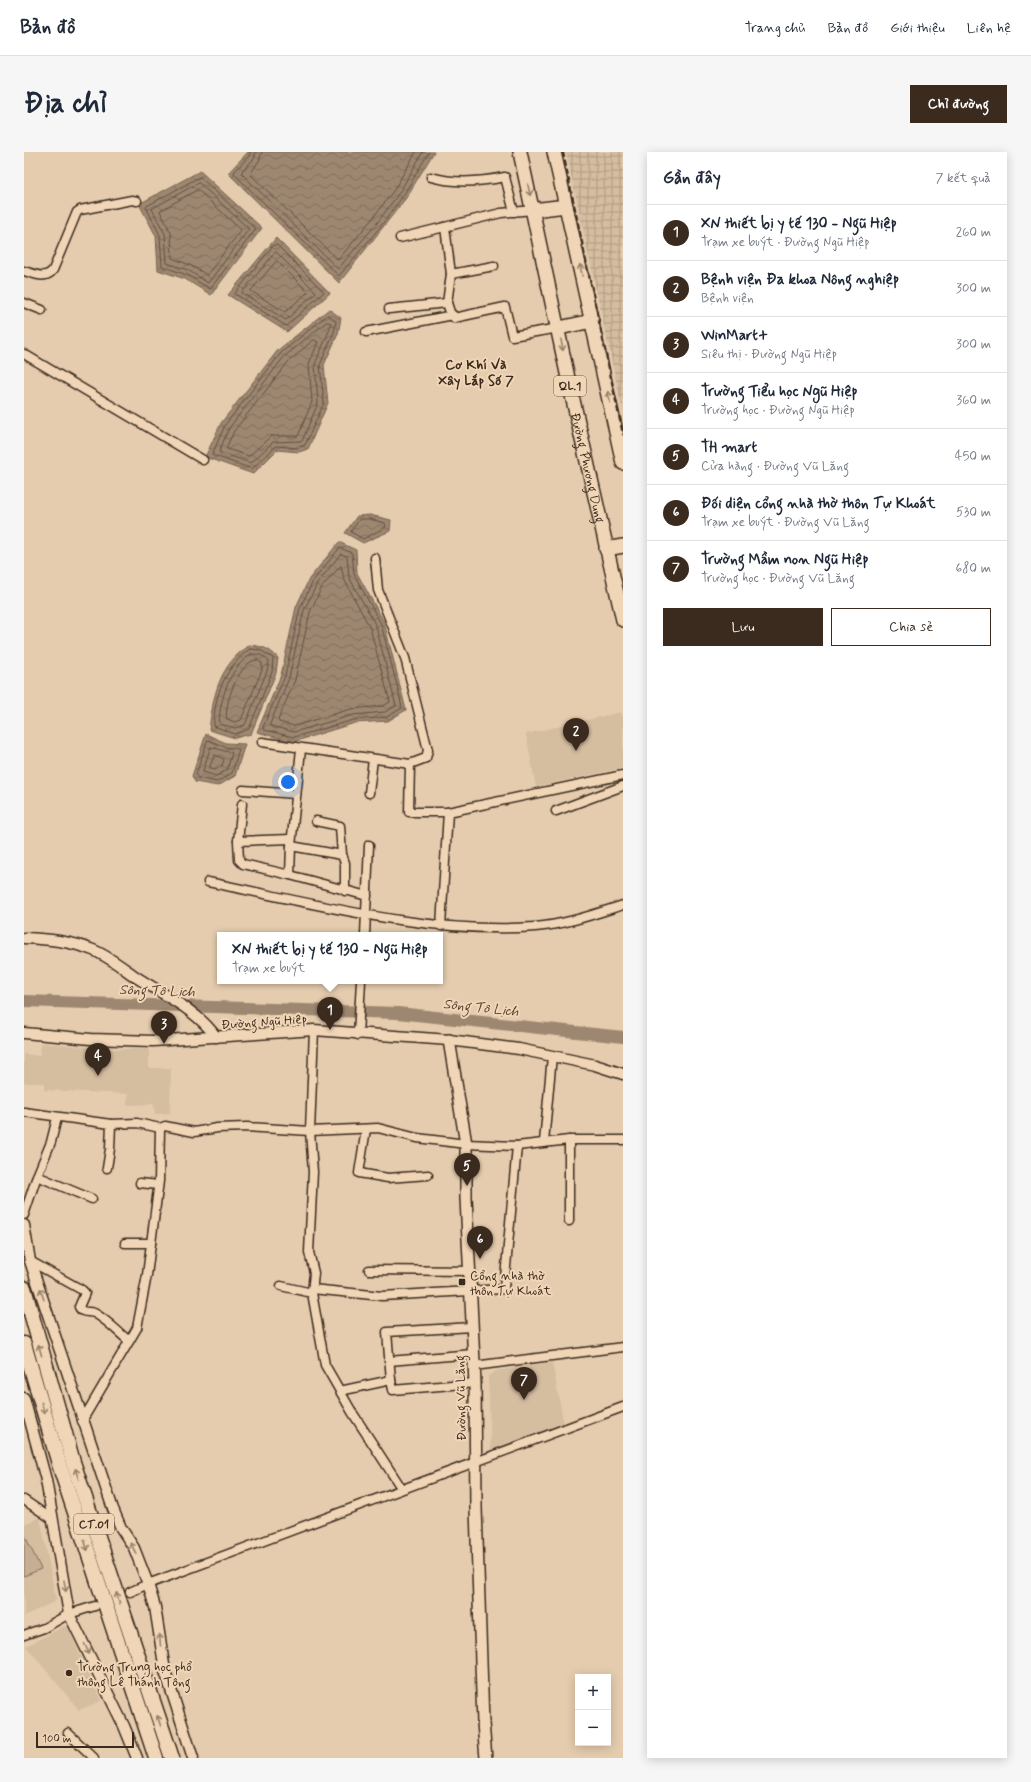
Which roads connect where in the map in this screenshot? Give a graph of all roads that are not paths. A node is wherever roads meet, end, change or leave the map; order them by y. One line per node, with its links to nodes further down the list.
1 (520, 152): 6 (highway, Đường Phương Dung / QL.1, one-way to 6)
2 (554, 152): 5 (highway, QL.1)
3 (431, 177): 7 (street)
4 (138, 201): 11 (street)
5 (566, 206): 6 (highway); 18 (highway, QL.1, one-way to 5)
6 (533, 210): 7 (street); 19 (highway, Đường Phương Dung / QL.1)
7 (514, 212): 8 (street)
8 (445, 227): 9 (street); 12 (street)
9 (400, 238)
10 (494, 266): 12 (street)
11 (24, 271)
12 (451, 274): 14 (street)
13 (24, 303): 16 (street)
14 (447, 303): 15 (street); 17 (street)
15 (389, 309)
16 (42, 310)
17 (451, 315): 19 (street); 20 (street)
18 (592, 321): 19 (highway); 23 (highway, QL.1, one-way to 18)
19 (559, 328): 25 (highway, Đường Phương Dung / QL.1, one-way to 25)
20 (366, 332)
21 (24, 354): 22 (street)
22 (203, 460)
23 (623, 463)
24 (623, 546): 25 (highway)
25 (606, 549): 27 (highway, Đường Phương Dung / QL.1)
26 (375, 558): 31 (street)
27 (623, 620)
28 (262, 742): 29 (street)
29 (301, 749): 30 (street); 36 (street)
30 (373, 759): 31 (street); 35 (street)
31 (410, 764): 39 (street)
32 (623, 775): 39 (street)
33 (623, 786): 38 (street)
34 (243, 790): 36 (street)
35 (369, 793)
36 (296, 794): 42 (street)
37 (242, 804): 41 (street)
38 (556, 811)
39 (448, 812): 51 (street)
40 (316, 821): 44 (street)
41 (238, 841): 42 (street); 45 (street)
42 (291, 842): 44 (street); 45 (street)
43 (369, 845): 48 (street)
44 (342, 855): 47 (street)
45 (290, 875): 47 (street)
46 (208, 882): 50 (street)
47 (345, 891): 48 (street)
48 (367, 896): 50 (street)
49 (623, 905): 51 (street)
50 (367, 914): 51 (street); 52 (street)
51 (441, 926)
52 (365, 932)
53 (24, 938): 58 (street)
54 (361, 984): 56 (street)
55 (314, 1030): 56 (street, Đường Ngũ Hiệp); 58 (street, Đường Ngũ Hiệp); 67 (street)
56 (358, 1031): 59 (street, Đường Ngũ Hiệp)
57 (24, 1033): 58 (street, Đường Ngũ Hiệp)
58 (216, 1038)
59 (449, 1040): 60 (street, Đường Ngũ Hiệp); 71 (main road, Đường Vũ Lăng)
60 (552, 1056): 61 (street, Đường Ngũ Hiệp); 70 (street)
61 (623, 1074)
62 (24, 1112): 63 (street)
63 (57, 1118): 64 (street); 75 (street)
64 (110, 1124): 65 (street); 73 (street)
65 (160, 1128): 67 (street); 77 (street)
66 (366, 1129): 67 (street); 71 (street); 74 (street)
67 (310, 1131): 89 (street)
68 (569, 1140): 69 (street); 70 (street); 80 (street)
69 (623, 1140)
70 (544, 1142): 72 (street)
71 (466, 1144): 72 (street); 86 (main road, Đường Vũ Lăng)
72 (518, 1146): 90 (street)
73 (107, 1168)
74 (428, 1175)
75 (37, 1176): 78 (street); 79 (street)
76 (140, 1183): 77 (street)
77 (158, 1185): 83 (street)
78 (92, 1199)
79 (24, 1216)
80 (569, 1221)
81 (24, 1225): 84 (street)
82 (125, 1243): 83 (street)
83 (151, 1243): 92 (street)
84 (30, 1261): 92 (street); 103 (street, one-way to 84)
85 (369, 1270): 86 (street)
86 (470, 1271): 90 (main road, Đường Vũ Lăng)
87 (281, 1286): 89 (street)
88 (24, 1288): 117 (highway, CT.01, one-way to 88)
89 (312, 1291): 90 (street); 100 (street)
90 (471, 1292): 91 (main road, Đường Vũ Lăng)
91 (472, 1327): 95 (main road, Đường Vũ Lăng); 96 (street)
92 (129, 1341): 103 (street)
93 (24, 1344): 116 (highway, CT.01, one-way to 116)
94 (623, 1346): 97 (street)
95 (474, 1354): 96 (street); 97 (main road, Đường Vũ Lăng)
96 (389, 1361): 98 (street)
97 (474, 1366): 99 (main road, Đường Vũ Lăng)
98 (390, 1380): 99 (street); 100 (street)
99 (475, 1383): 104 (main road, Đường Vũ Lăng)
100 (340, 1391): 105 (street)
101 (24, 1398): 107 (street)
102 (623, 1407): 104 (street)
103 (82, 1421): 108 (street, one-way to 103)
104 (476, 1463): 105 (street); 119 (main road, Đường Vũ Lăng)
105 (402, 1489): 108 (street)
106 (24, 1500): 107 (street)
107 (52, 1519): 111 (street, one-way to 111)
108 (148, 1584): 109 (street); 118 (street, one-way to 108)
109 (130, 1592)
110 (95, 1606): 111 (street)
111 (70, 1614): 112 (street); 115 (street, one-way to 115)
112 (24, 1635)
113 (68, 1733): 114 (street)
114 (94, 1758)
115 (137, 1758)
116 (156, 1758)
117 (172, 1758)
118 (193, 1758)
119 (486, 1758)

